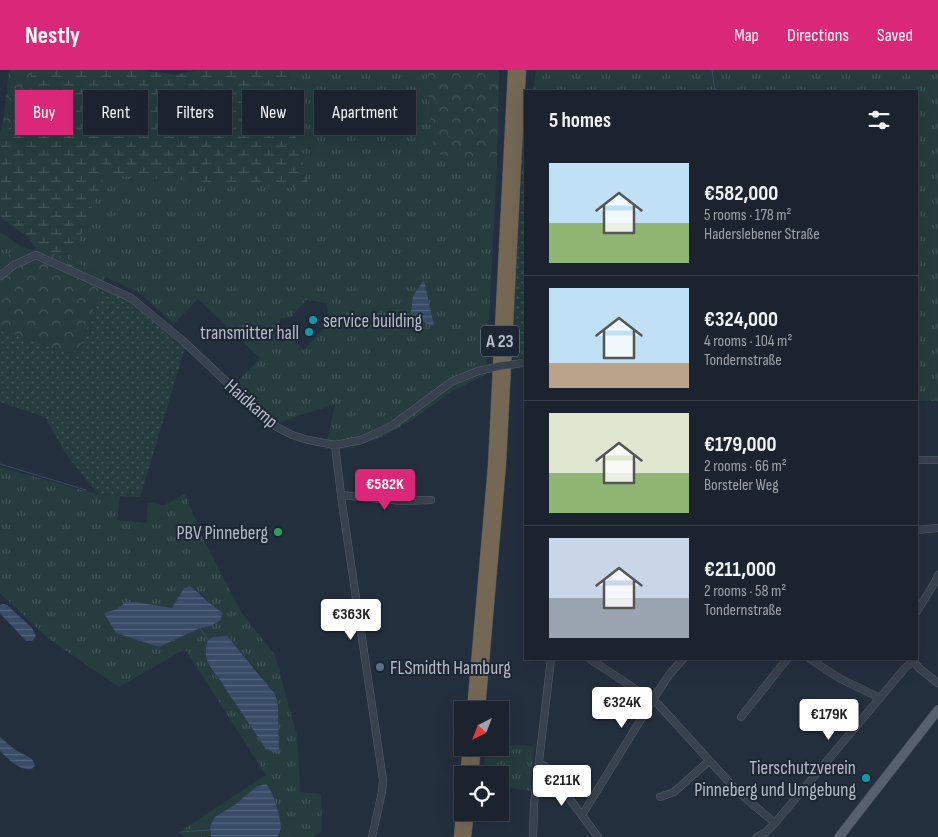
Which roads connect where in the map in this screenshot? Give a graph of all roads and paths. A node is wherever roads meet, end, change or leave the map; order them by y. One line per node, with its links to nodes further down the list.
1 (513, 70): 22 (highway, A 23)
2 (521, 70): 23 (highway, A 23)
3 (0, 276): 5 (street, Haidkamp)
4 (524, 363): 5 (street, Haidkamp, bridge)
5 (335, 446): 8 (street)
6 (918, 460): 7 (street)
7 (938, 460)
8 (341, 494): 9 (street); 34 (street)
9 (431, 500)
10 (938, 528): 11 (street)
11 (918, 530)
12 (938, 575): 13 (street)
13 (918, 610)
14 (551, 660): 28 (street)
15 (592, 660): 24 (street)
16 (682, 660): 24 (street)
17 (786, 660): 26 (street)
18 (812, 660): 21 (street)
19 (912, 660): 20 (street); 21 (street)
20 (938, 683)
21 (880, 698): 33 (street)
22 (473, 701)
23 (481, 701)
24 (653, 701): 27 (street); 30 (street)
25 (938, 710): 40 (main road)
26 (741, 717)
27 (709, 761): 29 (street); 33 (street)
28 (539, 763): 30 (street); 37 (street)
29 (660, 798)
30 (582, 815): 38 (street)
31 (460, 821): 35 (highway)
32 (468, 821): 36 (highway)
33 (775, 823): 39 (street)
34 (372, 837)
35 (459, 837)
36 (466, 837)
37 (533, 837)
38 (598, 837)
39 (757, 837)
40 (839, 837)

